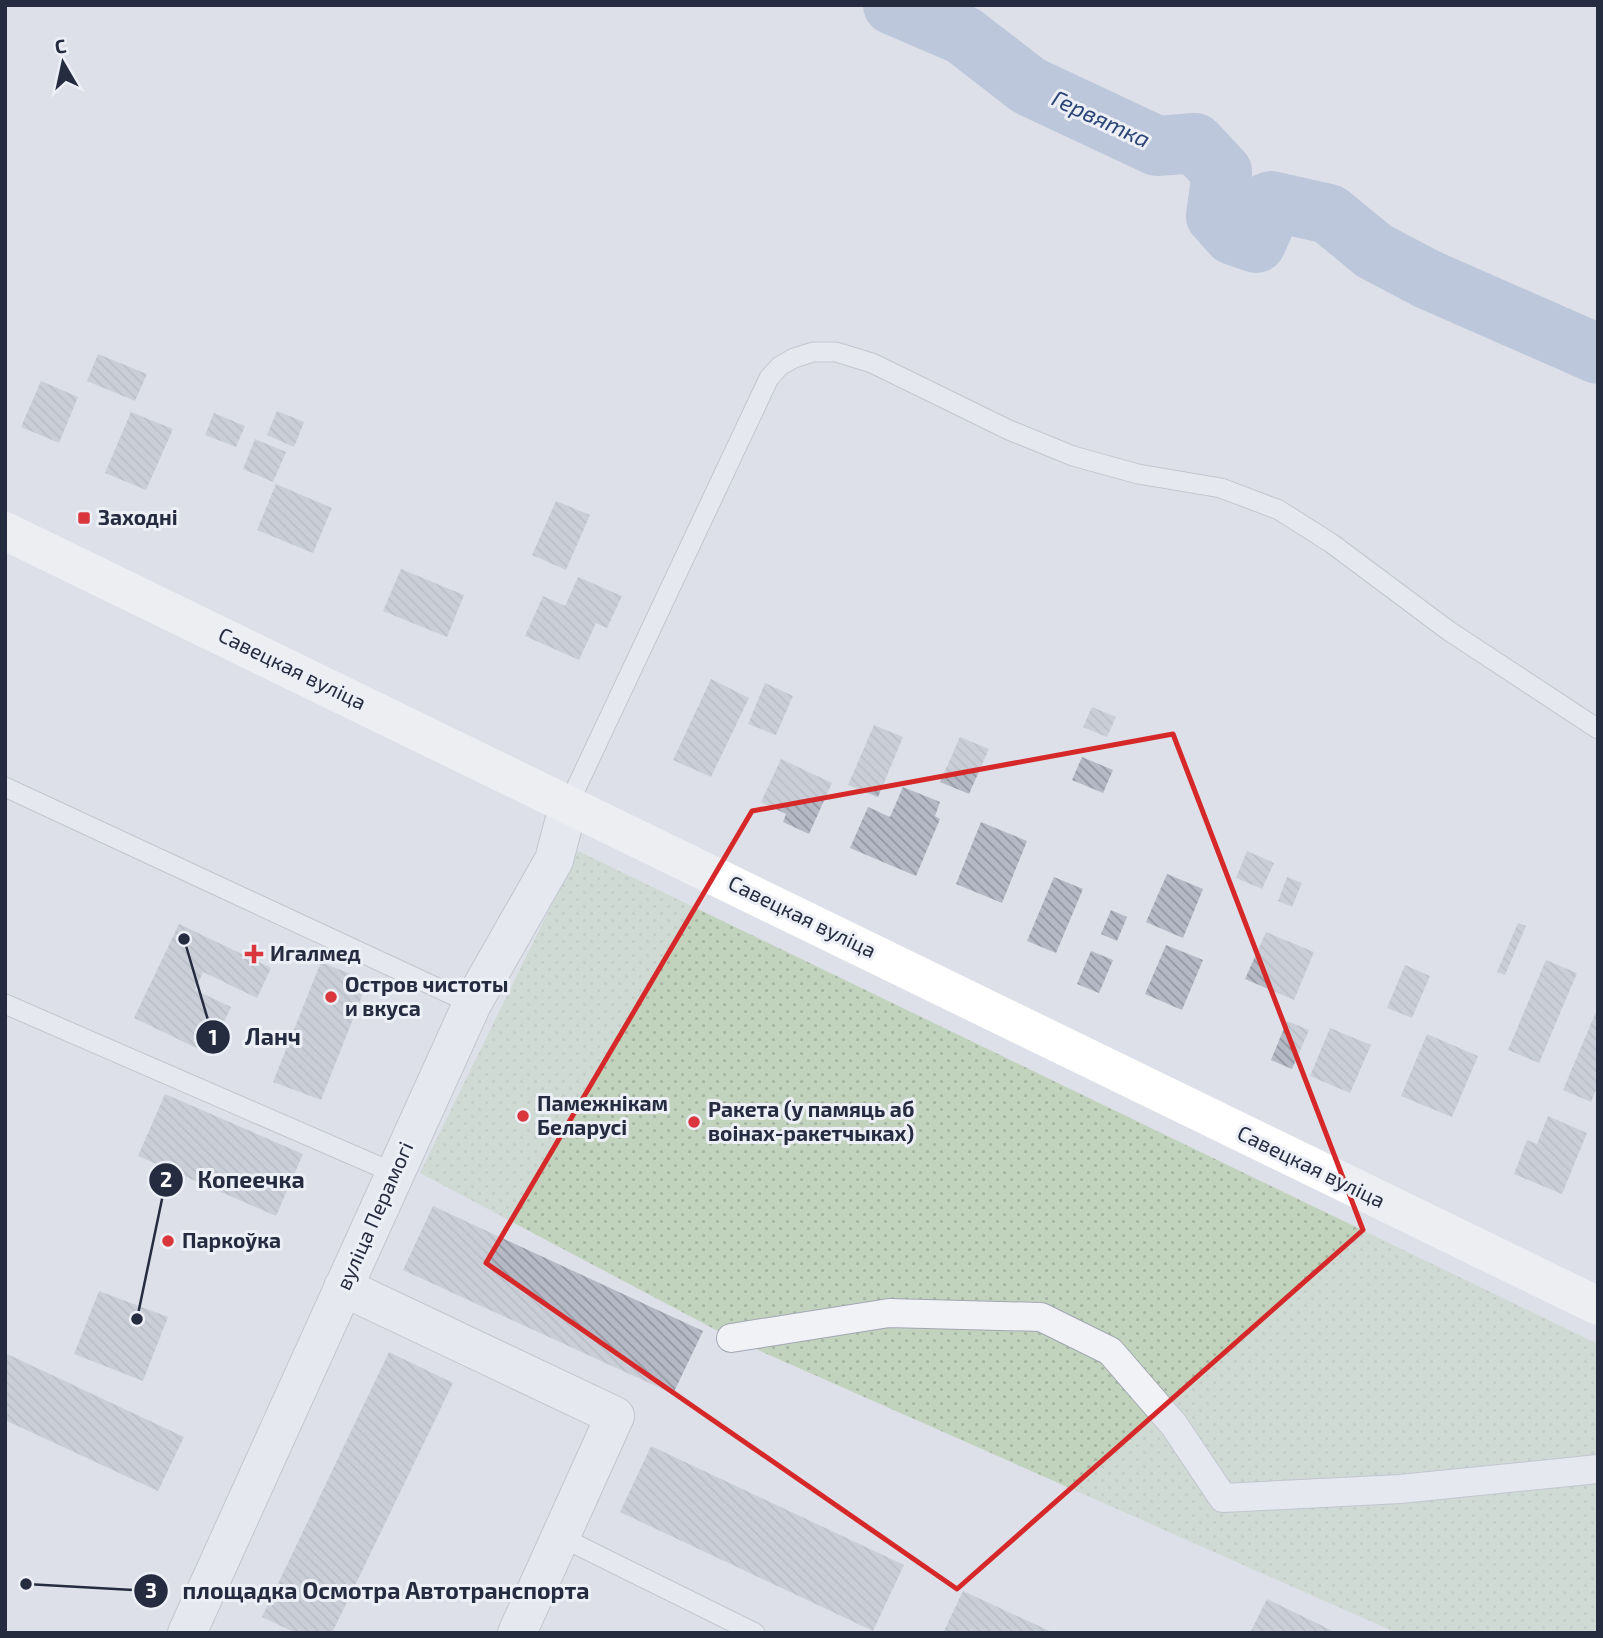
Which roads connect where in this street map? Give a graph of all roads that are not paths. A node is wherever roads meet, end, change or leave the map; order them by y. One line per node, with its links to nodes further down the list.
1 (5, 531): 4 (main road, Савецкая вуліца)
2 (1598, 729): 4 (lane)
3 (5, 787): 6 (lane)
4 (569, 803): 6 (street, вуліца Перамогі); 9 (main road, Савецкая вуліца)
5 (5, 1004): 7 (lane)
6 (472, 1004): 7 (street, вуліца Перамогі)
7 (394, 1173): 8 (street, вуліца Перамогі)
8 (343, 1287): 12 (street); 13 (street, вуліца Перамогі)
9 (1598, 1306)
10 (731, 1338): 11 (street)
11 (1598, 1469)
12 (561, 1537): 14 (street); 15 (lane)
13 (187, 1633)
14 (517, 1633)
15 (755, 1633)

